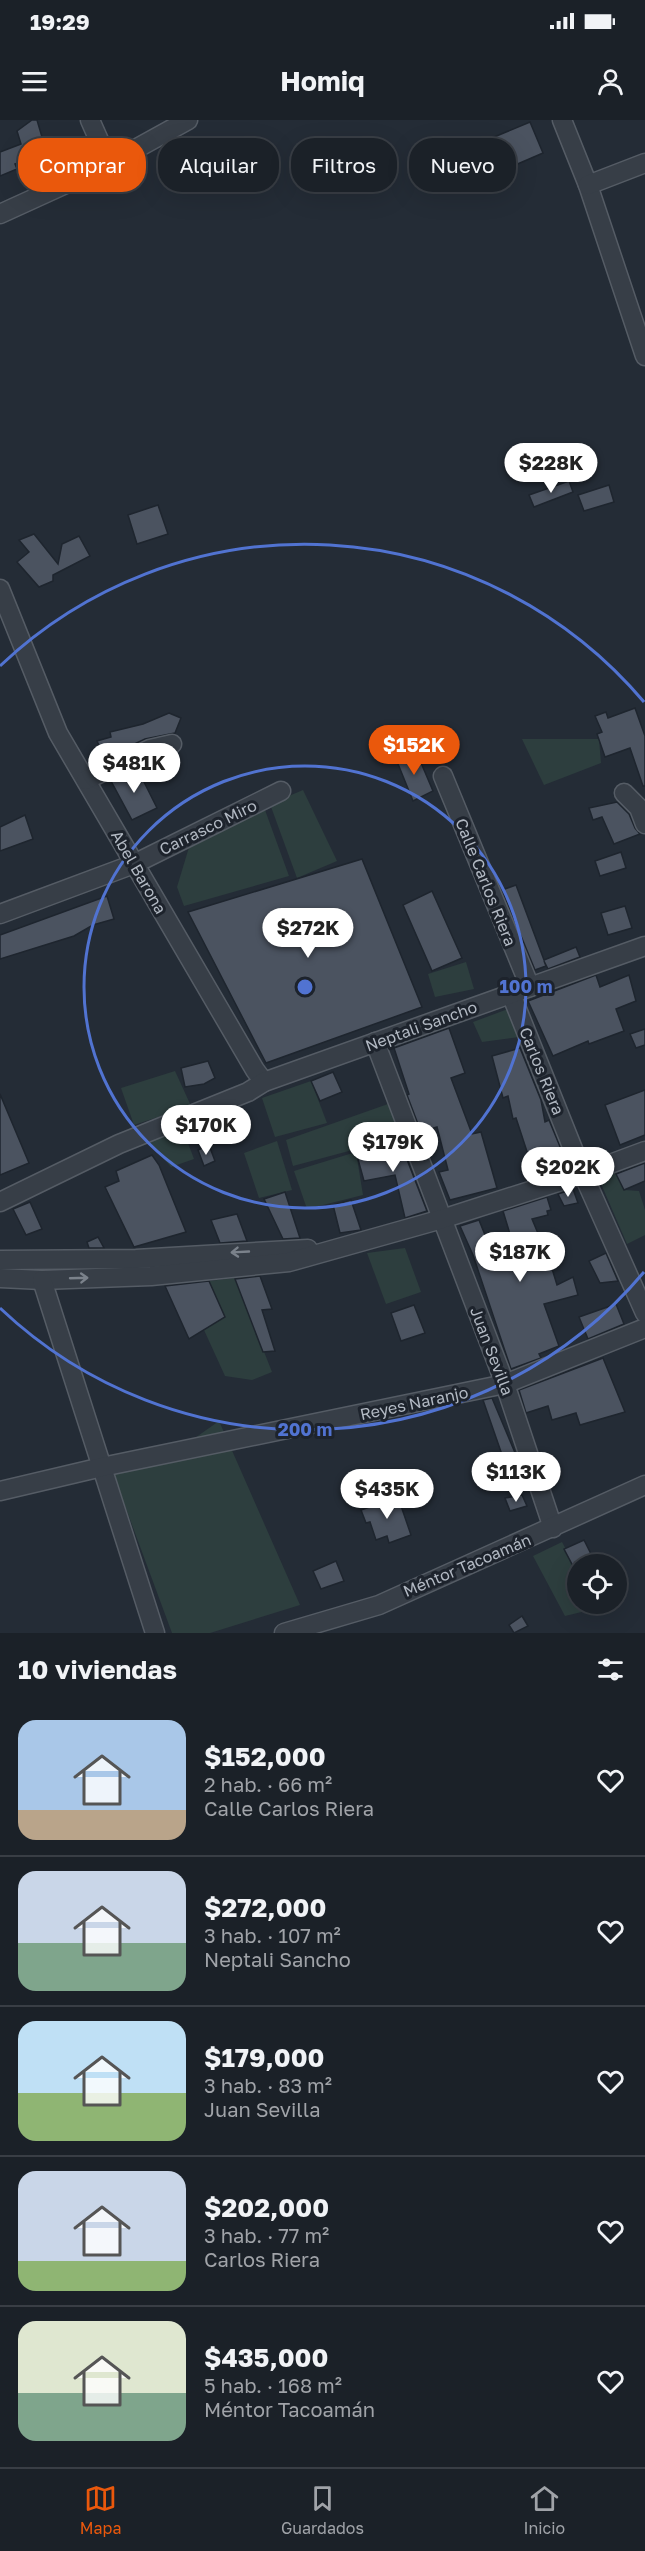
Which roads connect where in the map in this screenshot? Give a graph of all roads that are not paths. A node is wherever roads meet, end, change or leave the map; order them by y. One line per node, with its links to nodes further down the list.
1 (90, 120): 4 (street)
2 (188, 120): 5 (street)
3 (562, 120): 7 (street)
4 (98, 138)
5 (146, 143)
6 (645, 163): 7 (street)
7 (588, 185): 10 (street)
8 (47, 192): 9 (street)
9 (0, 214)
10 (645, 356)
11 (0, 589): 14 (street, Abel Barona)
12 (172, 744): 14 (street)
13 (443, 776): 21 (street, Calle Carlos Riera)
14 (86, 780): 18 (street, Abel Barona)
15 (281, 791): 18 (street, Carrasco Miro)
16 (624, 793): 17 (street)
17 (645, 824)
18 (134, 864): 19 (street, Carrasco Miro); 24 (street, Abel Barona)
19 (0, 914)
20 (645, 946): 21 (street, Neptali Sancho)
21 (530, 987): 22 (street, Neptali Sancho)
22 (511, 994): 23 (street, Neptali Sancho); 26 (street, Carlos Riera)
23 (375, 1042): 24 (street, Neptali Sancho); 28 (street, Juan Sevilla)
24 (264, 1082): 27 (street, Neptali Sancho)
25 (645, 1151): 26 (street)
26 (583, 1174): 28 (street); 33 (street, Carlos Riera)
27 (0, 1202)
28 (442, 1220): 29 (street); 35 (street, Juan Sevilla)
29 (340, 1247): 30 (street, one-way to 30); 32 (street, one-way to 29)
30 (0, 1260)
31 (0, 1278): 32 (street)
32 (42, 1280): 36 (street)
33 (645, 1313)
34 (645, 1328): 35 (street, Reyes Naranjo)
35 (506, 1384): 36 (street, Reyes Naranjo); 39 (street, Juan Sevilla)
36 (102, 1467): 38 (street, Reyes Naranjo); 40 (street)
37 (645, 1485): 39 (street, Méntor Tacoamán)
38 (0, 1491)
39 (553, 1528): 41 (street, Méntor Tacoamán)
40 (155, 1633)
41 (284, 1633)

